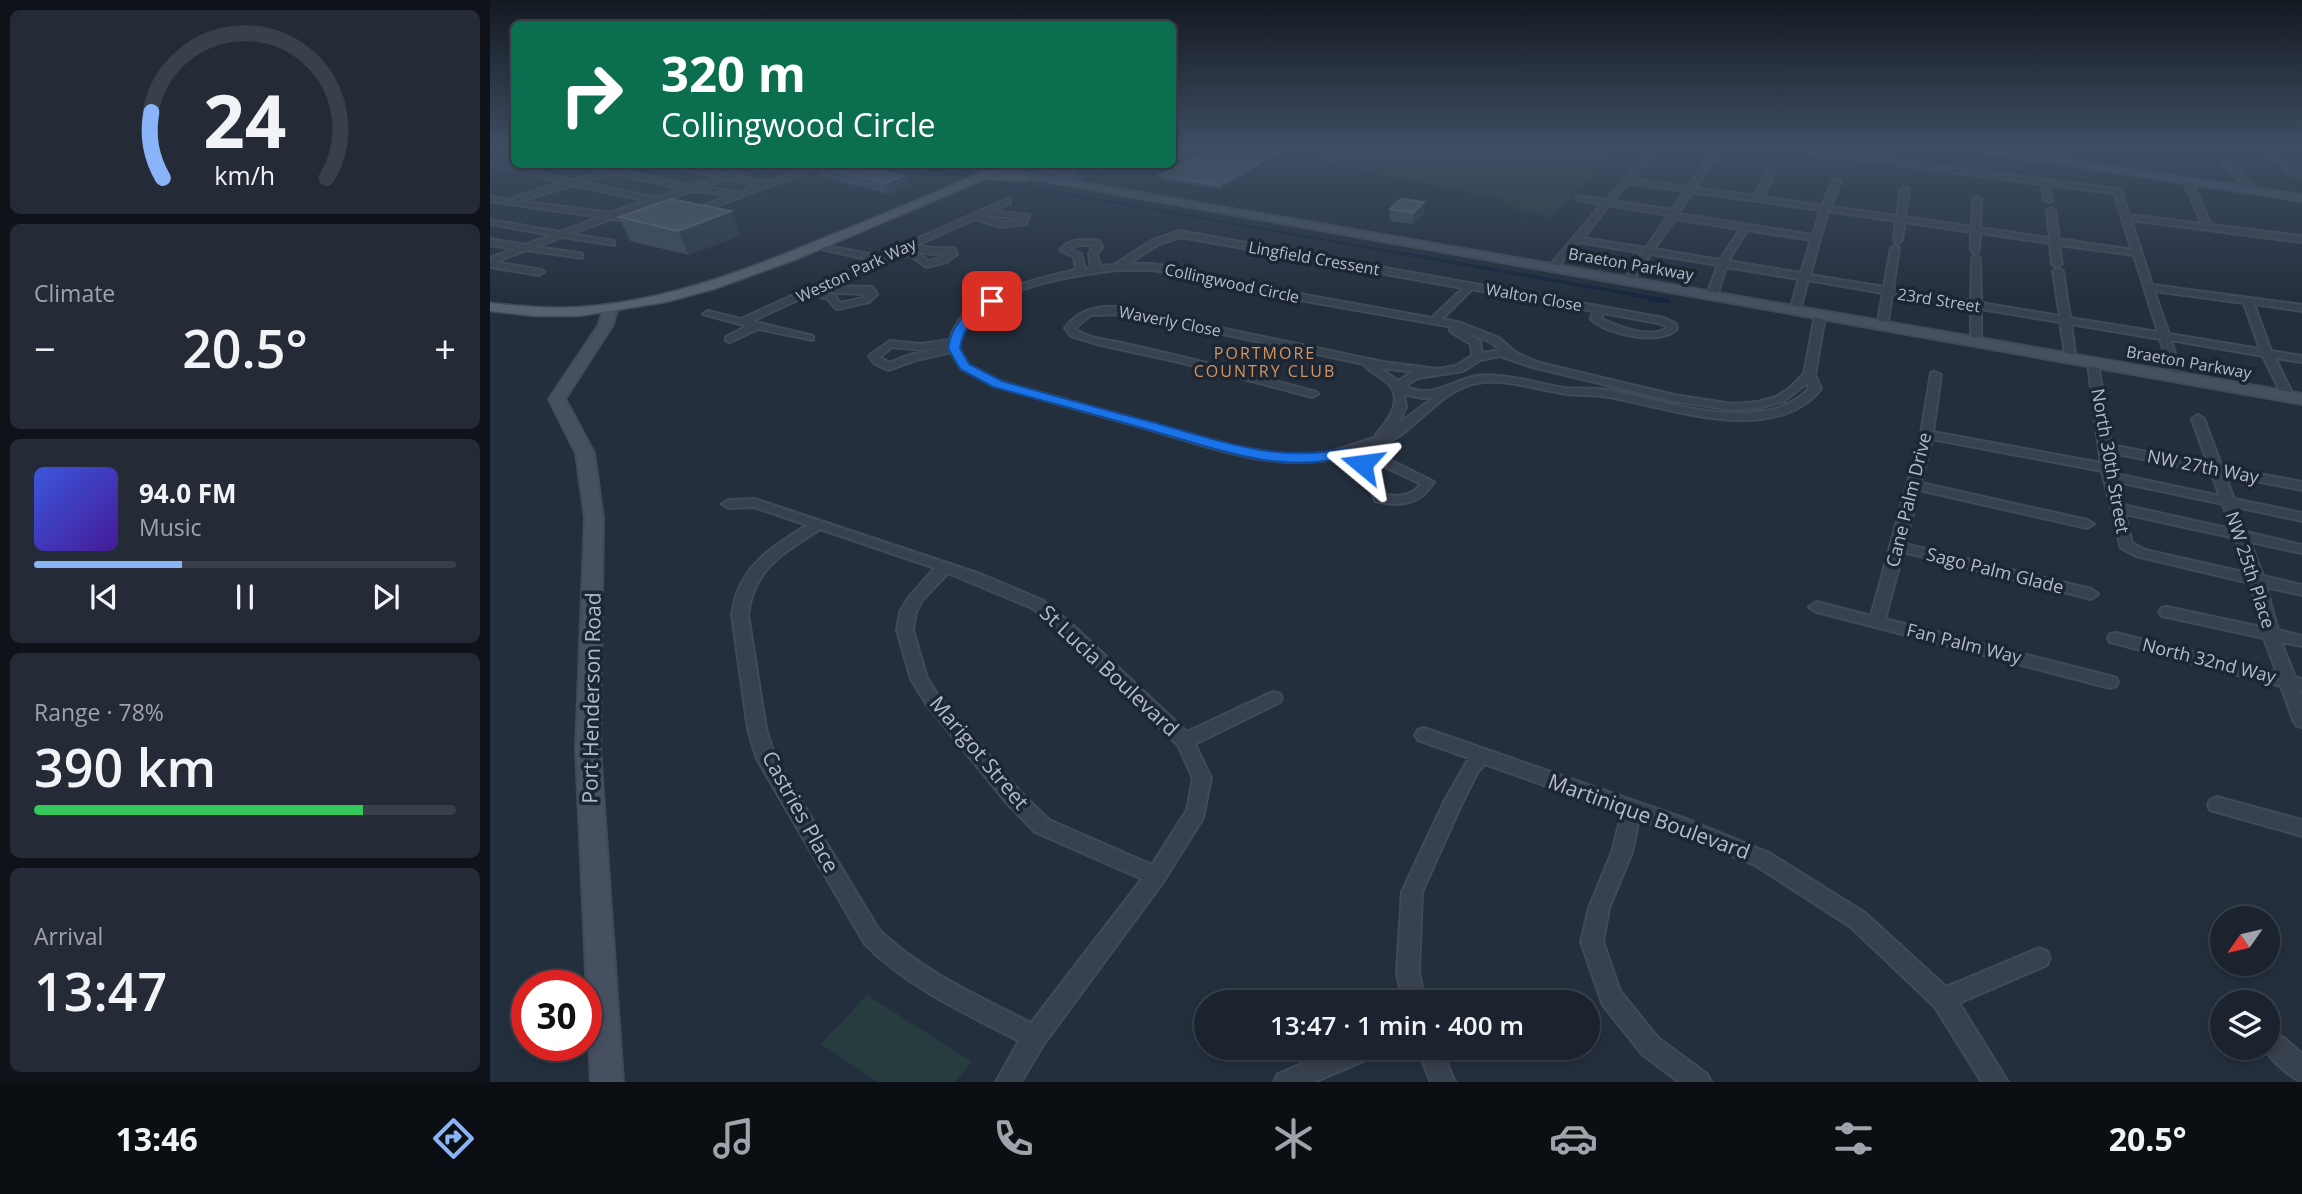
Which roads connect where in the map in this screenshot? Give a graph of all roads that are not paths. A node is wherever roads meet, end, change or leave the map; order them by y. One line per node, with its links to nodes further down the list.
1 (523, 197): 20 (street)
2 (643, 197): 19 (street)
3 (662, 197): 19 (street)
4 (734, 197): 24 (street)
5 (934, 197): 44 (main road)
6 (1139, 197): 61 (street, Braeton Parkway)
7 (1611, 197): 22 (street)
8 (1684, 197): 28 (street)
9 (1746, 197): 17 (street)
10 (1830, 197): 25 (street)
11 (1904, 197): 31 (street)
12 (2048, 197): 41 (street)
13 (2119, 197): 30 (street)
14 (2195, 197): 35 (street)
15 (1580, 198): 22 (street)
16 (490, 199): 20 (street)
17 (1758, 199): 25 (street)
18 (1977, 199): 36 (street)
19 (655, 200): 24 (street); 29 (street)
20 (511, 201): 23 (street); 29 (street)
21 (1007, 201): 27 (street, Weston Park Way)
22 (1607, 202): 28 (street); 40 (street)
23 (490, 208)
24 (705, 208): 26 (street)
25 (1825, 209): 31 (street); 38 (street)
26 (685, 214)
27 (977, 214): 27 (street); 45 (street, Weston Park Way)
28 (1673, 214): 34 (street); 49 (street)
29 (610, 216): 33 (street); 37 (street)
30 (2127, 217): 35 (street); 50 (street)
31 (1900, 219): 36 (street); 67 (street)
32 (490, 222): 37 (street)
33 (650, 222)
34 (1745, 227): 38 (street); 54 (street)
35 (2208, 227): 39 (street)
36 (1976, 230): 41 (street); 72 (street)
37 (562, 233): 43 (street); 46 (street)
38 (1816, 238): 60 (street)
39 (2298, 238): 47 (street)
40 (1576, 239): 49 (street, 23rd Street); 55 (street)
41 (2054, 241): 50 (street); 81 (street)
42 (490, 242): 46 (street)
43 (611, 243)
44 (820, 246): 52 (street); 68 (main road)
45 (909, 246): 48 (street, Weston Park Way); 48 (street)
46 (527, 247): 51 (street); 53 (street)
47 (2302, 249)
48 (897, 251): 52 (street, Weston Park Way)
49 (1648, 252): 54 (street, 23rd Street); 61 (street)
50 (2136, 253): 64 (street)
51 (579, 256)
52 (879, 259): 62 (street, Weston Park Way)
53 (490, 262): 59 (street)
54 (1723, 263): 60 (street, 23rd Street); 66 (street)
55 (1556, 264)
56 (1116, 267): 57 (street, Collingwood Circle); 63 (street, Lingfield Cressent); 79 (street, Collingwood Circle)
57 (1096, 270): 58 (street, Collingwood Circle); 58 (street)
58 (1082, 271): 90 (street, Collingwood Circle)
59 (539, 272)
60 (1805, 277): 67 (street, 23rd Street); 71 (street)
61 (1628, 281): 78 (street, Braeton Parkway)
62 (821, 286): 65 (street, Weston Park Way); 65 (street)
63 (1470, 286): 76 (street, Walton Close); 79 (street)
64 (2149, 286): 69 (street); 87 (street)
65 (810, 291): 82 (street, Weston Park Way)
66 (1713, 292)
67 (1888, 292): 72 (street, 23rd Street); 80 (street)
68 (679, 297): 70 (main road); 83 (main road)
69 (2248, 300): 75 (street); 92 (street)
70 (630, 306): 74 (main road); 83 (street, Port Henderson Road)
71 (1796, 306)
72 (1975, 306): 81 (street, 23rd Street); 86 (street)
73 (490, 307): 74 (main road)
74 (611, 308): 85 (street, Port Henderson Road)
75 (2302, 308)
76 (1599, 309): 76 (street, Walton Close)
77 (708, 314): 82 (street)
78 (1820, 316): 97 (street, Braeton Parkway); 100 (street)
79 (1434, 321): 93 (street, Collingwood Circle); 94 (street, Collingwood Circle)
80 (1883, 321)
81 (2066, 321): 87 (street, 23rd Street); 91 (street)
82 (743, 322): 84 (street)
83 (620, 323): 85 (street, Port Henderson Road)
84 (758, 325): 88 (street); 89 (street)
85 (601, 336): 154 (street, Port Henderson Road)
86 (1976, 336)
87 (2164, 337): 92 (street, 23rd Street); 99 (street)
88 (809, 338)
89 (730, 340)
90 (954, 346): 90 (street); 111 (street)
91 (2070, 353)
92 (2267, 353): 95 (street, 23rd Street); 106 (street)
93 (1512, 355): 94 (street); 100 (street, Collingwood Circle); 102 (street)
94 (1477, 357): 98 (street)
95 (2302, 359)
96 (1359, 360): 98 (street, Waverly Close); 103 (street, Waverly Close); 105 (street, Waverly Close)
97 (2093, 363): 106 (street, Braeton Parkway); 110 (street, North 30th Street)
98 (1437, 372): 103 (street)
99 (2175, 372)
100 (1810, 374): 102 (street)
101 (1934, 375): 108 (street, Cane Palm Drive)
102 (1479, 379): 104 (street)
103 (1396, 387): 104 (street); 109 (street)
104 (1449, 392): 109 (street)
105 (1312, 394)
106 (2295, 398)
107 (2198, 419): 112 (street, NW 25th Place)
108 (1927, 434): 113 (street); 114 (street, Cane Palm Drive)
109 (1367, 446): 111 (street); 111 (street)
110 (2105, 448): 112 (street, NW 27th Way); 113 (street, North 30th Street)
111 (1346, 452)
112 (2216, 470): 115 (street, NW 27th Way); 116 (street, NW 25th Place)
113 (2109, 472): 116 (street); 118 (street, North 30th Street)
114 (1913, 485): 121 (street); 123 (street, Cane Palm Drive)
115 (2302, 486)
116 (2227, 501): 119 (street); 122 (street, NW 25th Place)
117 (729, 504): 120 (street, St Lucia Boulevard)
118 (2117, 508): 122 (street); 126 (street, North 30th Street)
119 (2302, 517)
120 (818, 524): 125 (street, St Lucia Boulevard); 149 (street, Castries Place)
121 (2087, 524)
122 (2241, 536): 124 (street); 126 (street, NW 25th Place)
123 (1899, 547): 128 (street, Sago Palm Glade); 131 (street, Cane Palm Drive)
124 (2302, 549)
125 (944, 568): 140 (street, St Lucia Boulevard); 145 (street, Marigot Street)
126 (2257, 580): 127 (street, North 30th Street); 132 (street, NW 25th Place)
127 (2302, 590)
128 (2091, 594)
129 (1817, 607): 131 (street, Fan Palm Way)
130 (2167, 611): 132 (street)
131 (1877, 622): 135 (street, Fan Palm Way)
132 (2271, 635): 134 (street); 136 (street, NW 25th Place)
133 (2116, 638): 136 (street, North 32nd Way)
134 (2302, 641)
135 (2110, 682)
136 (2295, 683): 138 (street, NW 25th Place)
137 (1274, 698): 140 (street)
138 (2302, 720)
139 (1424, 735): 141 (street, Martinique Boulevard)
140 (1185, 741): 145 (street, St Lucia Boulevard)
141 (1481, 756): 143 (street, Martinique Boulevard); 147 (street)
142 (2217, 805): 144 (street)
143 (1632, 809): 148 (street, Martinique Boulevard); 158 (street)
144 (2302, 828)
145 (1156, 876): 149 (street, St Lucia Boulevard)
146 (2039, 958): 148 (street)
147 (1411, 990)
148 (1942, 999): 159 (street, Martinique Boulevard)
149 (1035, 1037): 155 (street, St Lucia Boulevard)
150 (2280, 1050): 153 (street)
151 (1338, 1060): 156 (street)
152 (1433, 1060): 157 (street)
153 (2302, 1070)
154 (607, 1082)
155 (1008, 1082)
156 (1286, 1082)
157 (1443, 1082)
158 (1699, 1082)
159 (1996, 1082)

